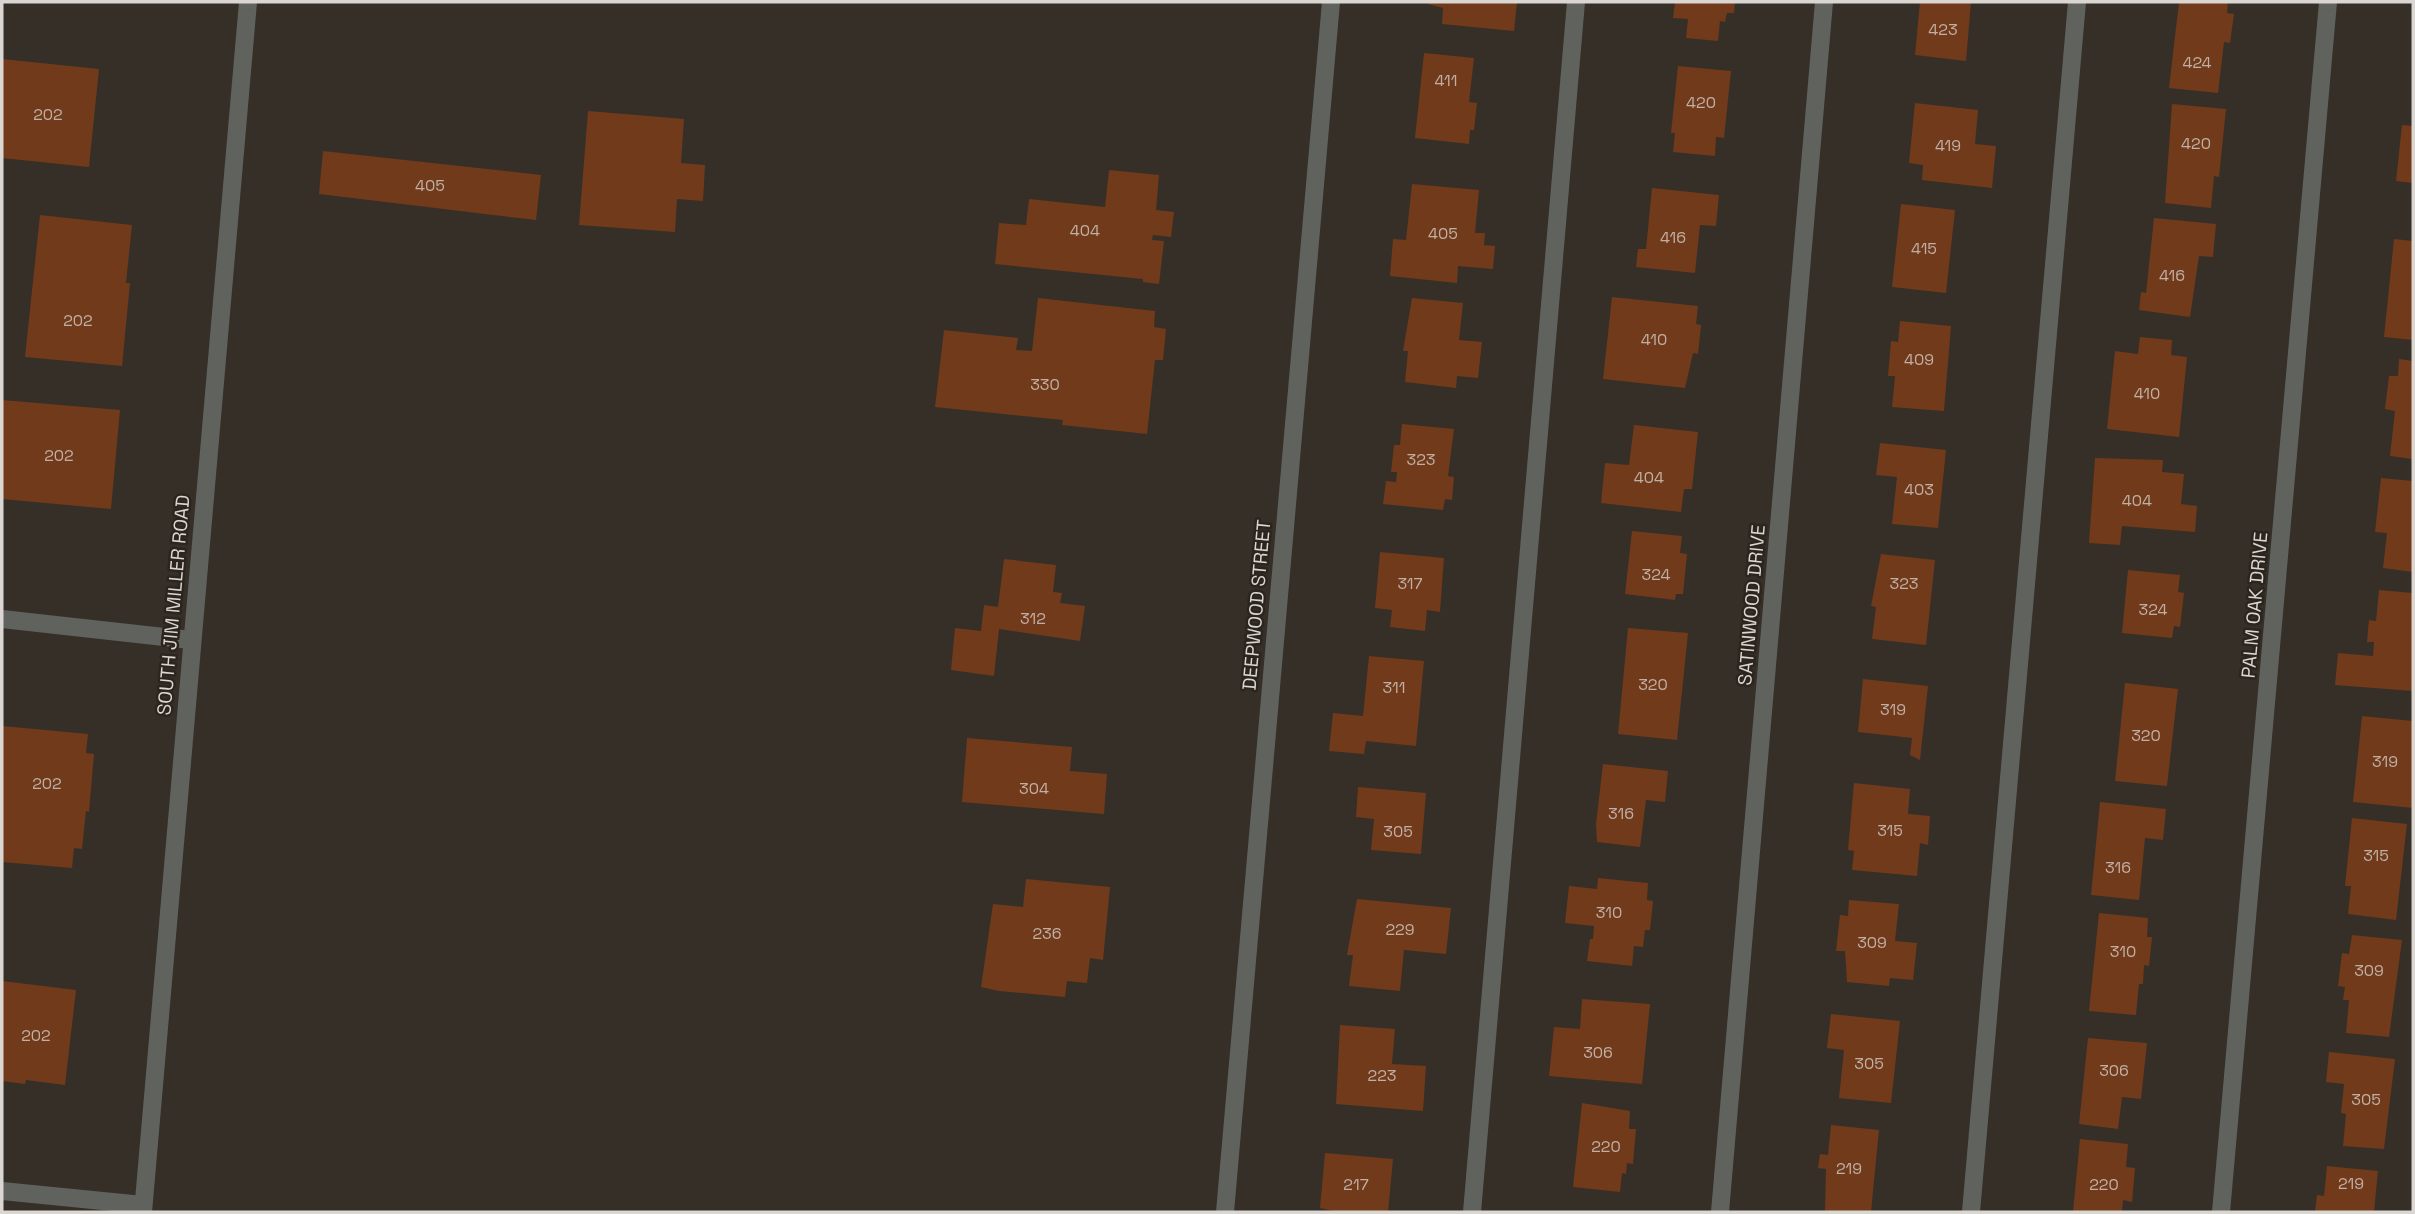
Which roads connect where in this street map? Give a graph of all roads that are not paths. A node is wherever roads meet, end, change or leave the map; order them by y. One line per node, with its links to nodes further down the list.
1 (248, 2): 8 (street, SOUTH JIM MILLER ROAD)
2 (1331, 2): 11 (street, DEEPWOOD STREET)
3 (1576, 2): 12 (street)
4 (1824, 2): 13 (street, SATINWOOD DRIVE)
5 (2077, 2): 14 (street)
6 (2328, 2): 15 (street, PALM OAK DRIVE)
7 (2, 619): 8 (street)
8 (191, 640): 10 (street, SOUTH JIM MILLER ROAD)
9 (2, 1191): 10 (street)
10 (143, 1209)
11 (1225, 1212)
12 (1472, 1212)
13 (1720, 1212)
14 (1971, 1212)
15 (2221, 1212)

